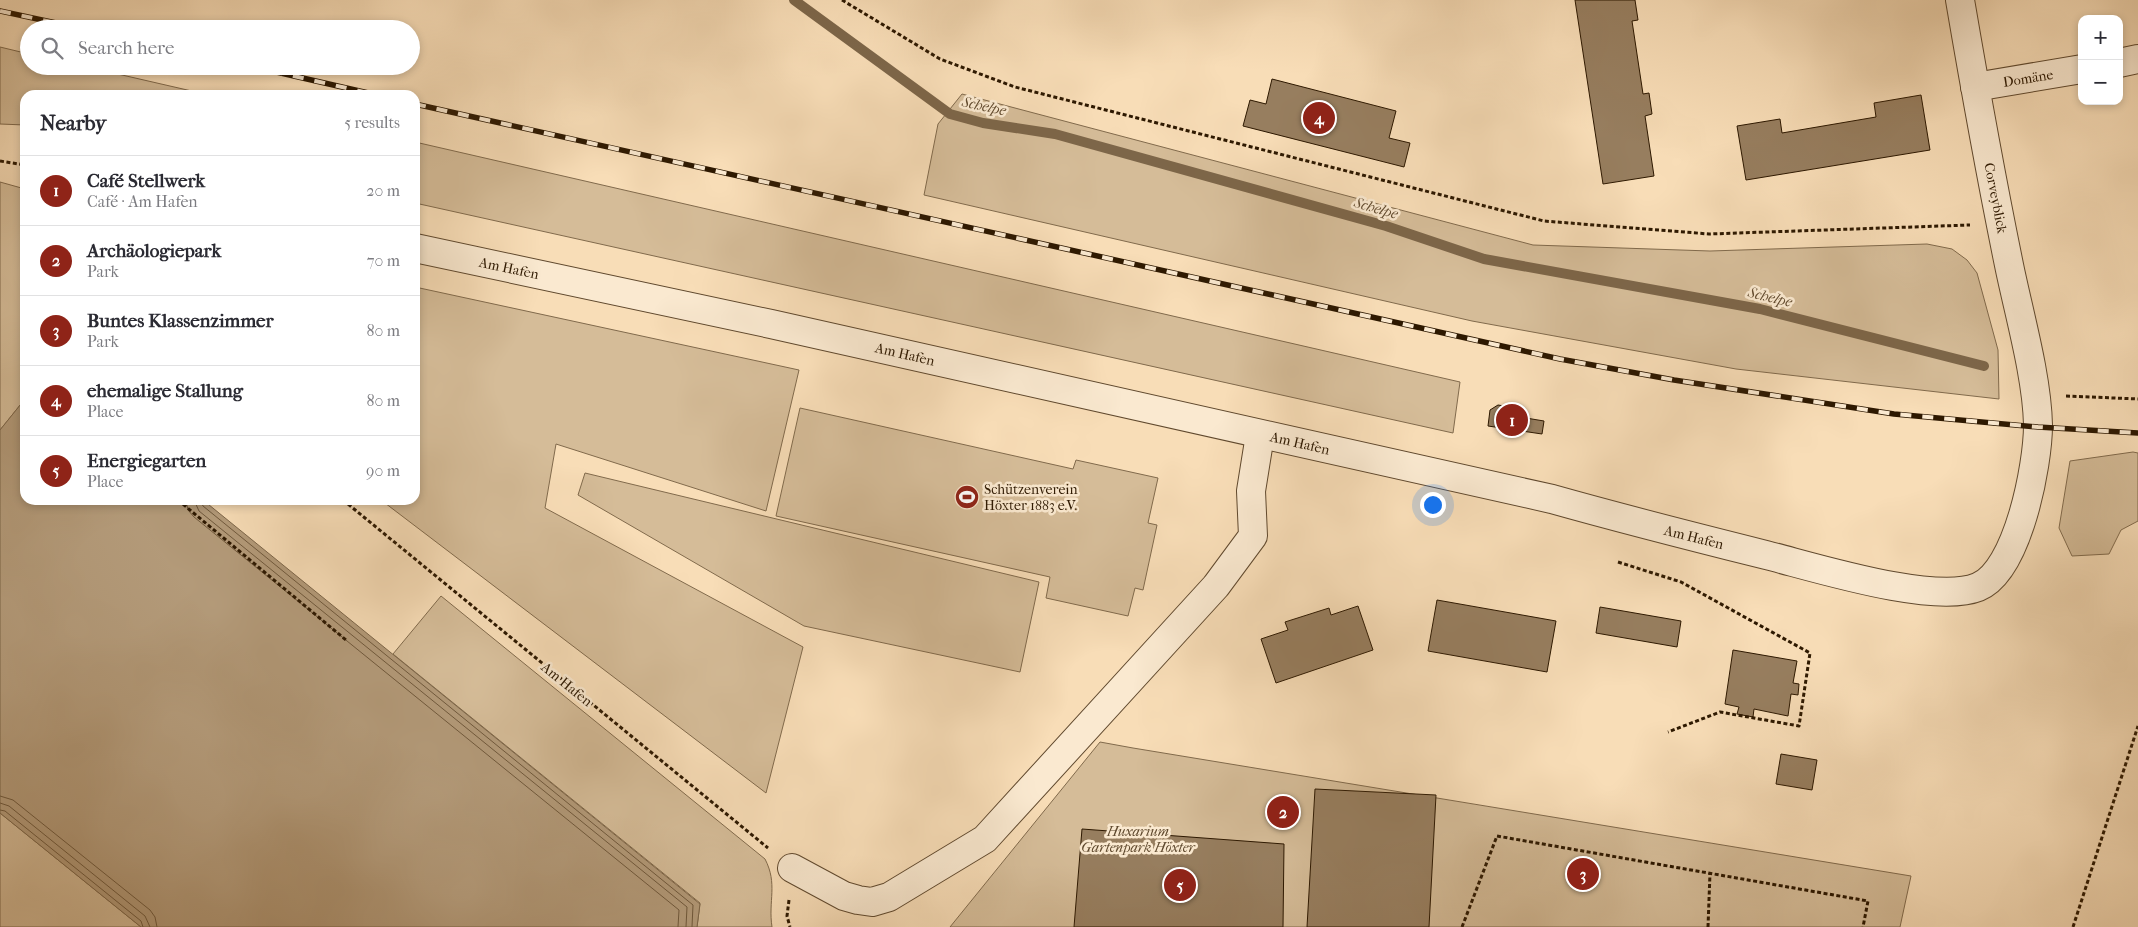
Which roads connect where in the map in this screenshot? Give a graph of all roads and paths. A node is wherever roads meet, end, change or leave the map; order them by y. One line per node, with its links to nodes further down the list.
1 (842, 0): 9 (path)
2 (1960, 0): 6 (street, Corveyblick)
3 (2138, 59): 4 (street)
4 (2123, 61)
5 (2078, 70): 6 (street, Domäne)
6 (1975, 86): 9 (street, Corveyblick)
7 (0, 161): 8 (path)
8 (20, 164)
9 (2001, 224): 11 (street, Corveyblick)
10 (420, 249): 13 (street, Am Hafen)
11 (2035, 394): 12 (path); 13 (street, Am Hafen)
12 (2138, 399)
13 (1260, 434): 20 (street)
14 (184, 505): 17 (path)
15 (348, 505): 20 (path, Am Hafen)
16 (1618, 562): 19 (path)
17 (346, 640)
18 (2138, 726): 25 (path)
19 (1668, 732)
20 (792, 868)
21 (1710, 873): 22 (path); 23 (path); 24 (path)
22 (1462, 927)
23 (1708, 927)
24 (1863, 927)
25 (2073, 927)

